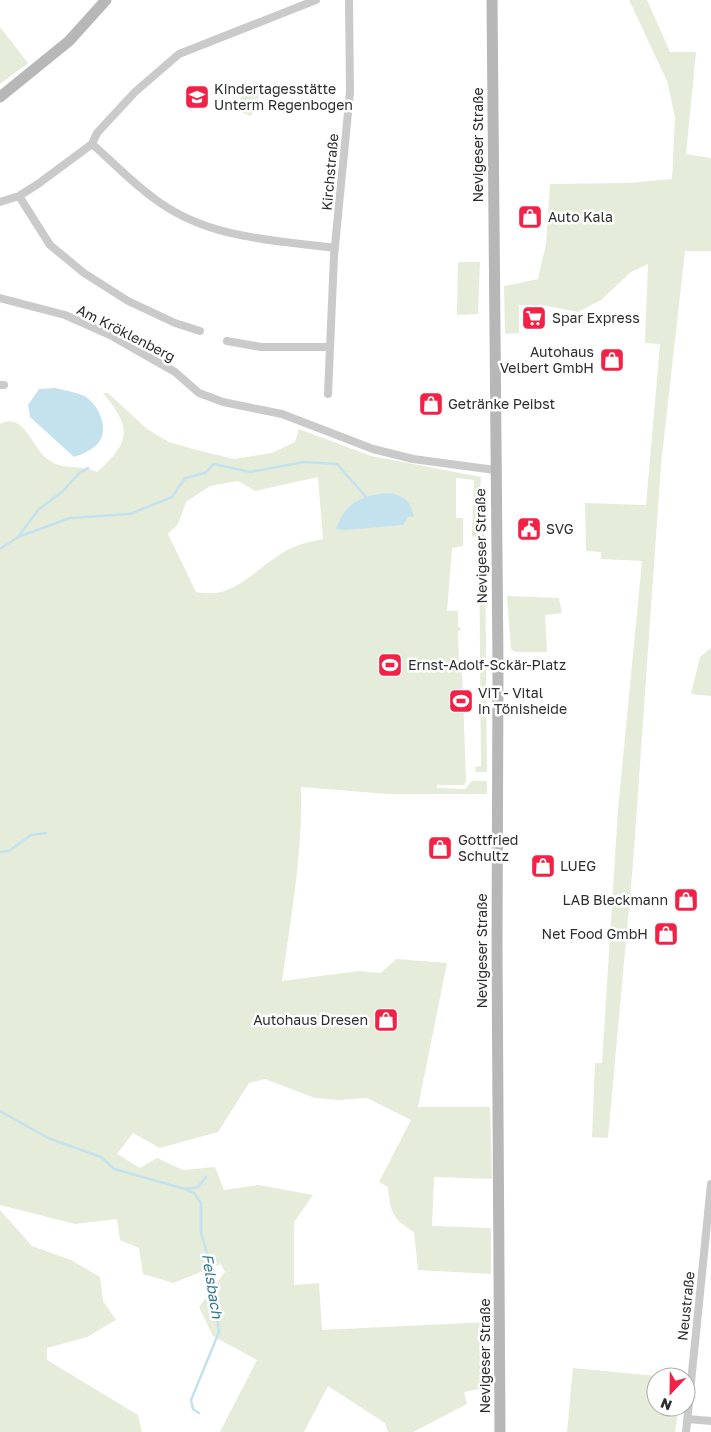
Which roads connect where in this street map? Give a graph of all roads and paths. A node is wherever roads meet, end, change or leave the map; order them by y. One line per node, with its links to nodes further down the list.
1 (106, 0): 5 (main road)
2 (316, 0): 6 (street)
3 (349, 0): 9 (street, Kirchstraße)
4 (492, 0): 16 (main road, Nevigeser Straße)
5 (0, 97)
6 (92, 144): 7 (street); 9 (street)
7 (19, 196): 8 (street); 11 (street)
8 (0, 202)
9 (335, 248): 13 (street, Kirchstraße)
10 (0, 298): 15 (street, Am Kröklenberg)
11 (200, 331)
12 (227, 341): 13 (street)
13 (330, 347): 14 (street, Kirchstraße)
14 (328, 394)
15 (435, 462): 16 (street, Nevigeser Straße)
16 (495, 470): 20 (main road, Nevigeser Straße)
17 (711, 1184): 18 (street, Neustraße)
18 (688, 1418): 19 (street); 21 (street, Neustraße)
19 (711, 1421)
20 (500, 1432)
21 (686, 1432)

